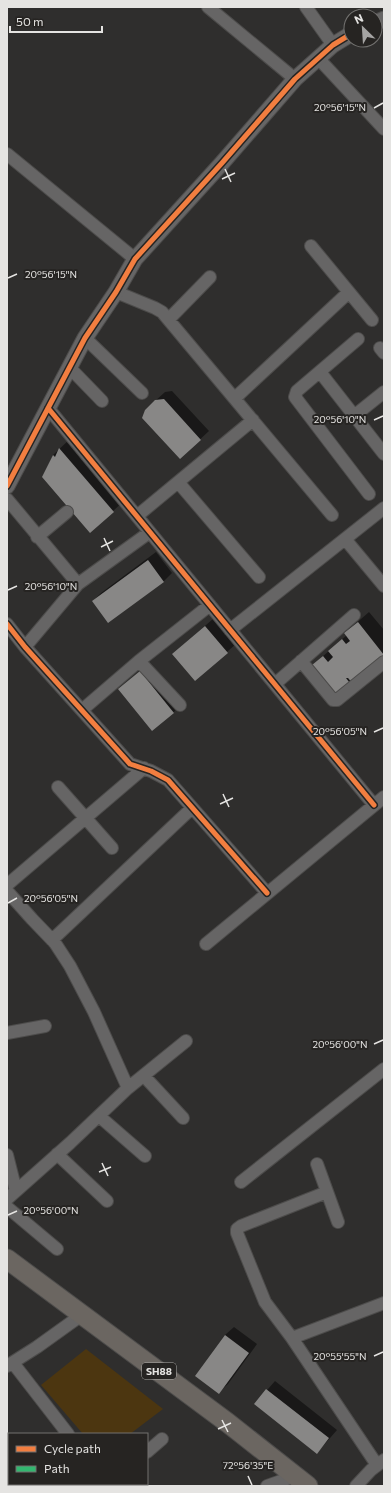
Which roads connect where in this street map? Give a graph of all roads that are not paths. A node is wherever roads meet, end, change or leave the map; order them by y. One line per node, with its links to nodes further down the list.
1 (208, 7): 6 (street)
2 (306, 7): 4 (street)
3 (343, 39): 4 (street)
4 (333, 45): 5 (street)
5 (318, 58): 6 (street); 7 (street)
6 (295, 79): 10 (street)
7 (384, 129)
8 (7, 154): 10 (street)
9 (311, 246): 13 (street)
10 (135, 258): 12 (street)
11 (210, 277): 14 (street)
12 (116, 292): 14 (street); 16 (street)
13 (349, 292): 15 (street); 22 (street)
14 (169, 319): 22 (street)
15 (372, 320)
16 (85, 338): 18 (street); 21 (street)
17 (358, 339): 19 (street)
18 (70, 368): 23 (street); 24 (street)
19 (320, 372): 25 (street); 30 (street)
20 (384, 392): 25 (street)
21 (142, 393)
22 (235, 398): 26 (street)
23 (102, 401)
24 (48, 408): 29 (street); 35 (street)
25 (354, 416): 27 (street)
26 (253, 420): 28 (street); 34 (street)
27 (384, 454)
28 (178, 482): 35 (street); 39 (street)
29 (7, 486)
30 (369, 494)
31 (7, 499): 37 (street)
32 (384, 508): 38 (street)
33 (67, 512): 37 (street)
34 (332, 514)
35 (137, 516): 36 (street)
36 (150, 532): 40 (street); 42 (street)
37 (37, 536): 40 (street)
38 (346, 539): 41 (street); 45 (street)
39 (258, 577)
40 (78, 584): 46 (street)
41 (384, 586)
42 (210, 605): 45 (street); 47 (street)
43 (354, 615): 48 (street)
44 (7, 624): 46 (street)
45 (230, 630): 50 (street)
46 (25, 647): 52 (street)
47 (139, 661): 51 (street); 52 (street)
48 (302, 661): 49 (street); 50 (street)
49 (384, 662)
50 (275, 684): 56 (street)
51 (180, 705)
52 (82, 710): 53 (street)
53 (144, 768): 57 (street); 58 (street)
54 (58, 787): 58 (street)
55 (384, 797): 56 (street)
56 (374, 805): 62 (street)
57 (192, 808): 62 (street); 63 (street)
58 (86, 818): 59 (street); 60 (street)
59 (112, 848)
60 (7, 885)
61 (7, 891): 63 (street)
62 (267, 893): 64 (street)
63 (52, 940): 70 (street)
64 (206, 944)
65 (45, 1026): 66 (street)
66 (7, 1033)
67 (186, 1041): 69 (street)
68 (384, 1069): 77 (street)
69 (144, 1076): 70 (street); 72 (street)
70 (128, 1088): 71 (street)
71 (100, 1116): 73 (street); 75 (street)
72 (183, 1118)
73 (57, 1154): 78 (street); 81 (street)
74 (7, 1155): 78 (street)
75 (145, 1156)
76 (316, 1164): 79 (street)
77 (241, 1182)
78 (16, 1190): 80 (street)
79 (327, 1192): 83 (street); 88 (street)
80 (7, 1199)
81 (107, 1201)
82 (7, 1207): 84 (street)
83 (338, 1222)
84 (57, 1249)
85 (7, 1259): 87 (main road, SH88)
86 (384, 1303): 88 (street)
87 (83, 1314): 89 (street); 94 (main road, SH88)
88 (292, 1338): 93 (street)
89 (10, 1364): 90 (street)
90 (67, 1433)
91 (162, 1439): 92 (street)
92 (148, 1451)
93 (380, 1462): 96 (street)
94 (302, 1481): 95 (street)
95 (268, 1486)
96 (356, 1486)

